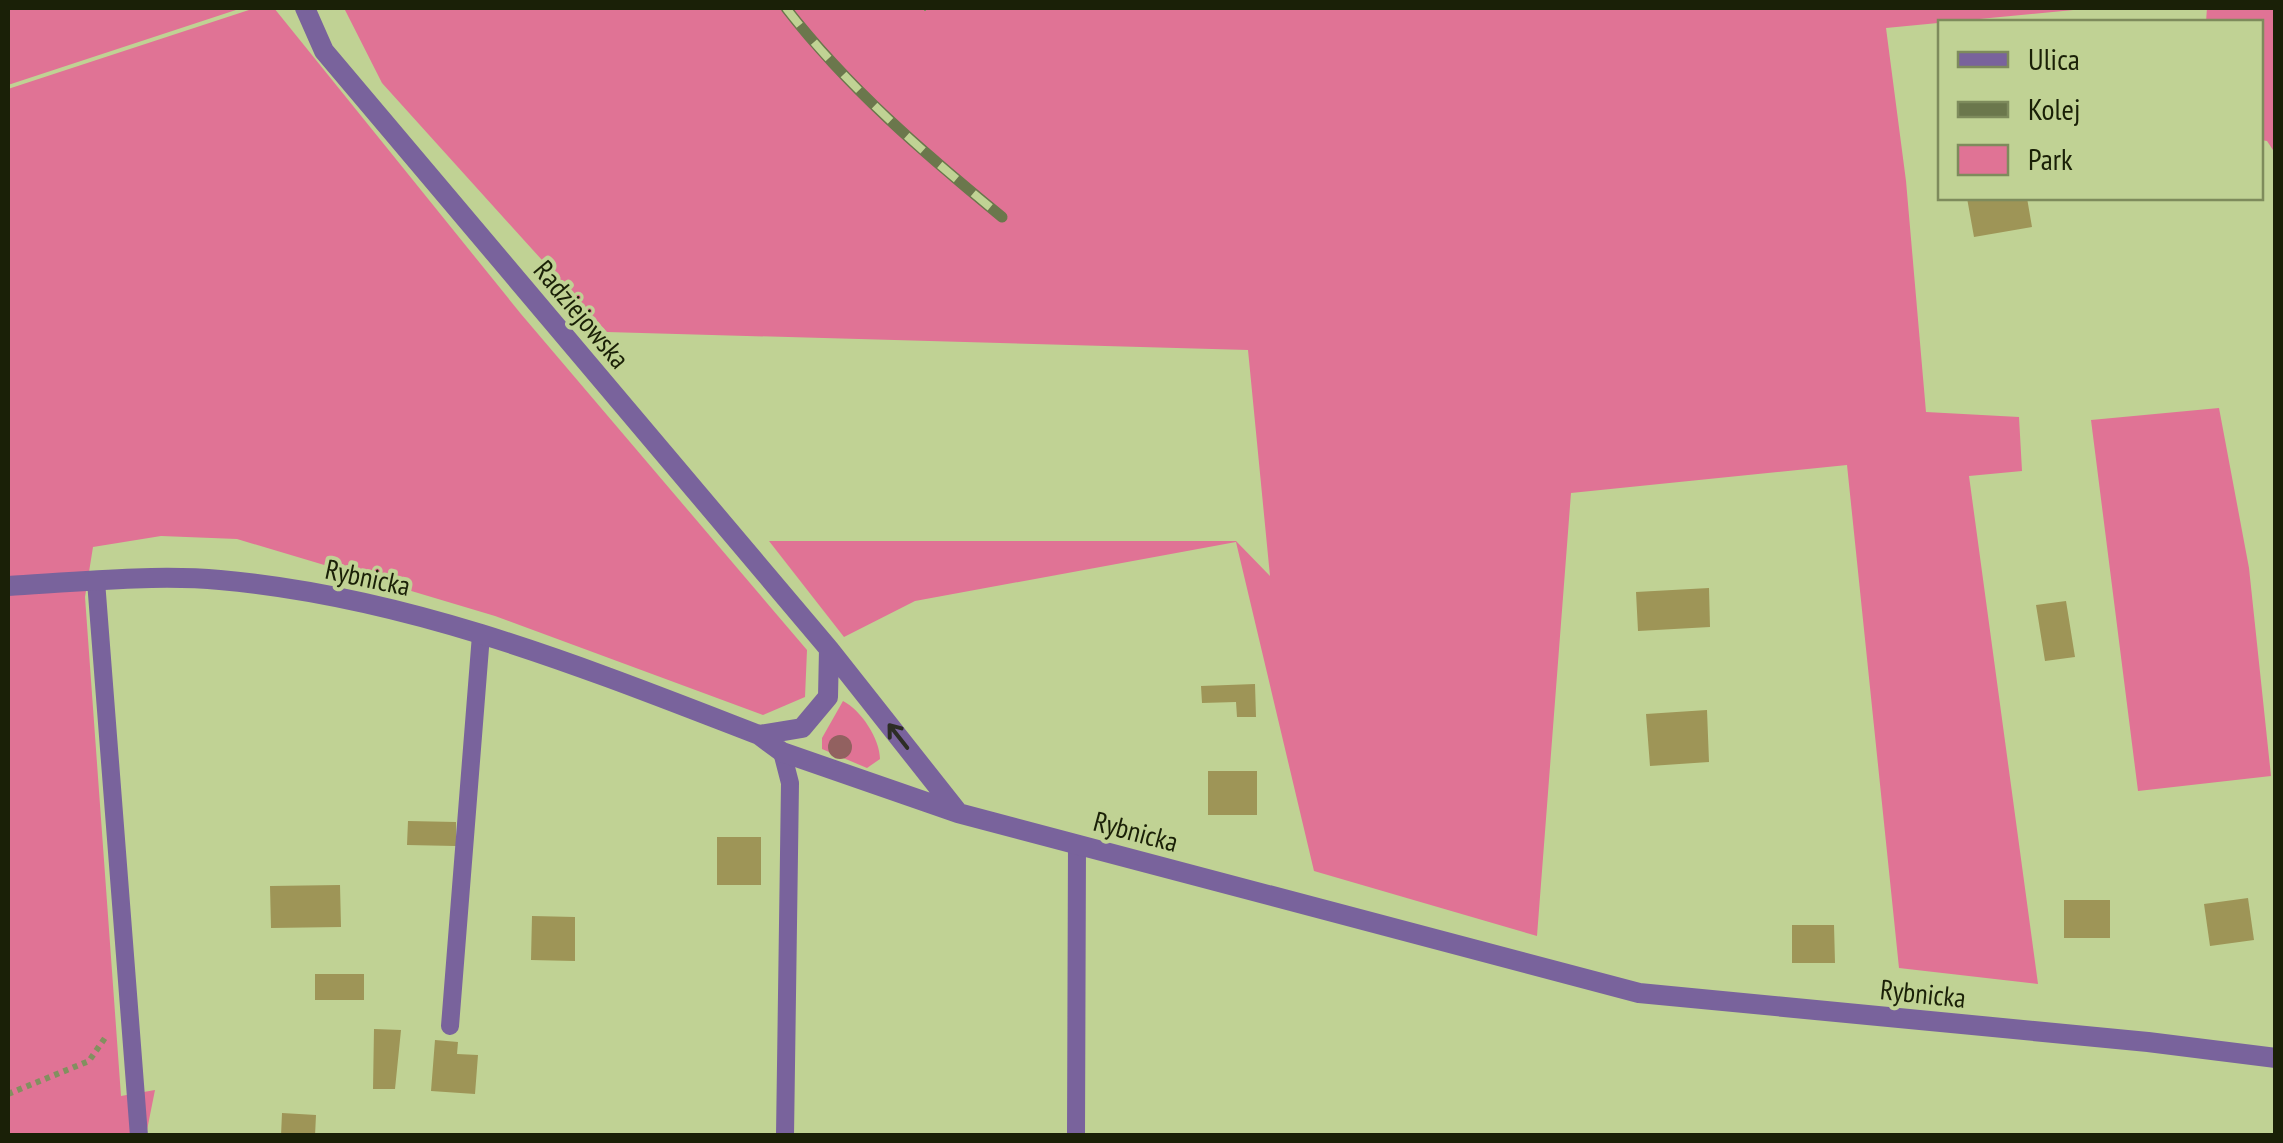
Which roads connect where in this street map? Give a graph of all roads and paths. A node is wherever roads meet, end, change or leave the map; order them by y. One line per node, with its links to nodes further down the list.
1 (305, 8): 5 (street, Radziejowska)
2 (96, 581): 3 (street, Rybnicka); 4 (street, Rybnicka); 10 (lane)
3 (8, 586)
4 (481, 634): 6 (street, Rybnicka); 11 (lane)
5 (829, 648): 6 (street); 8 (street, Radziejowska, one-way to 5)
6 (759, 736): 7 (street, Rybnicka)
7 (782, 752): 8 (street, Rybnicka); 15 (lane)
8 (958, 813): 9 (street, Rybnicka)
9 (1077, 844): 12 (street, Rybnicka); 16 (lane)
10 (129, 1003): 13 (path); 14 (lane)
11 (450, 1026)
12 (2276, 1058)
13 (8, 1094)
14 (139, 1136)
15 (785, 1136)
16 (1076, 1136)

